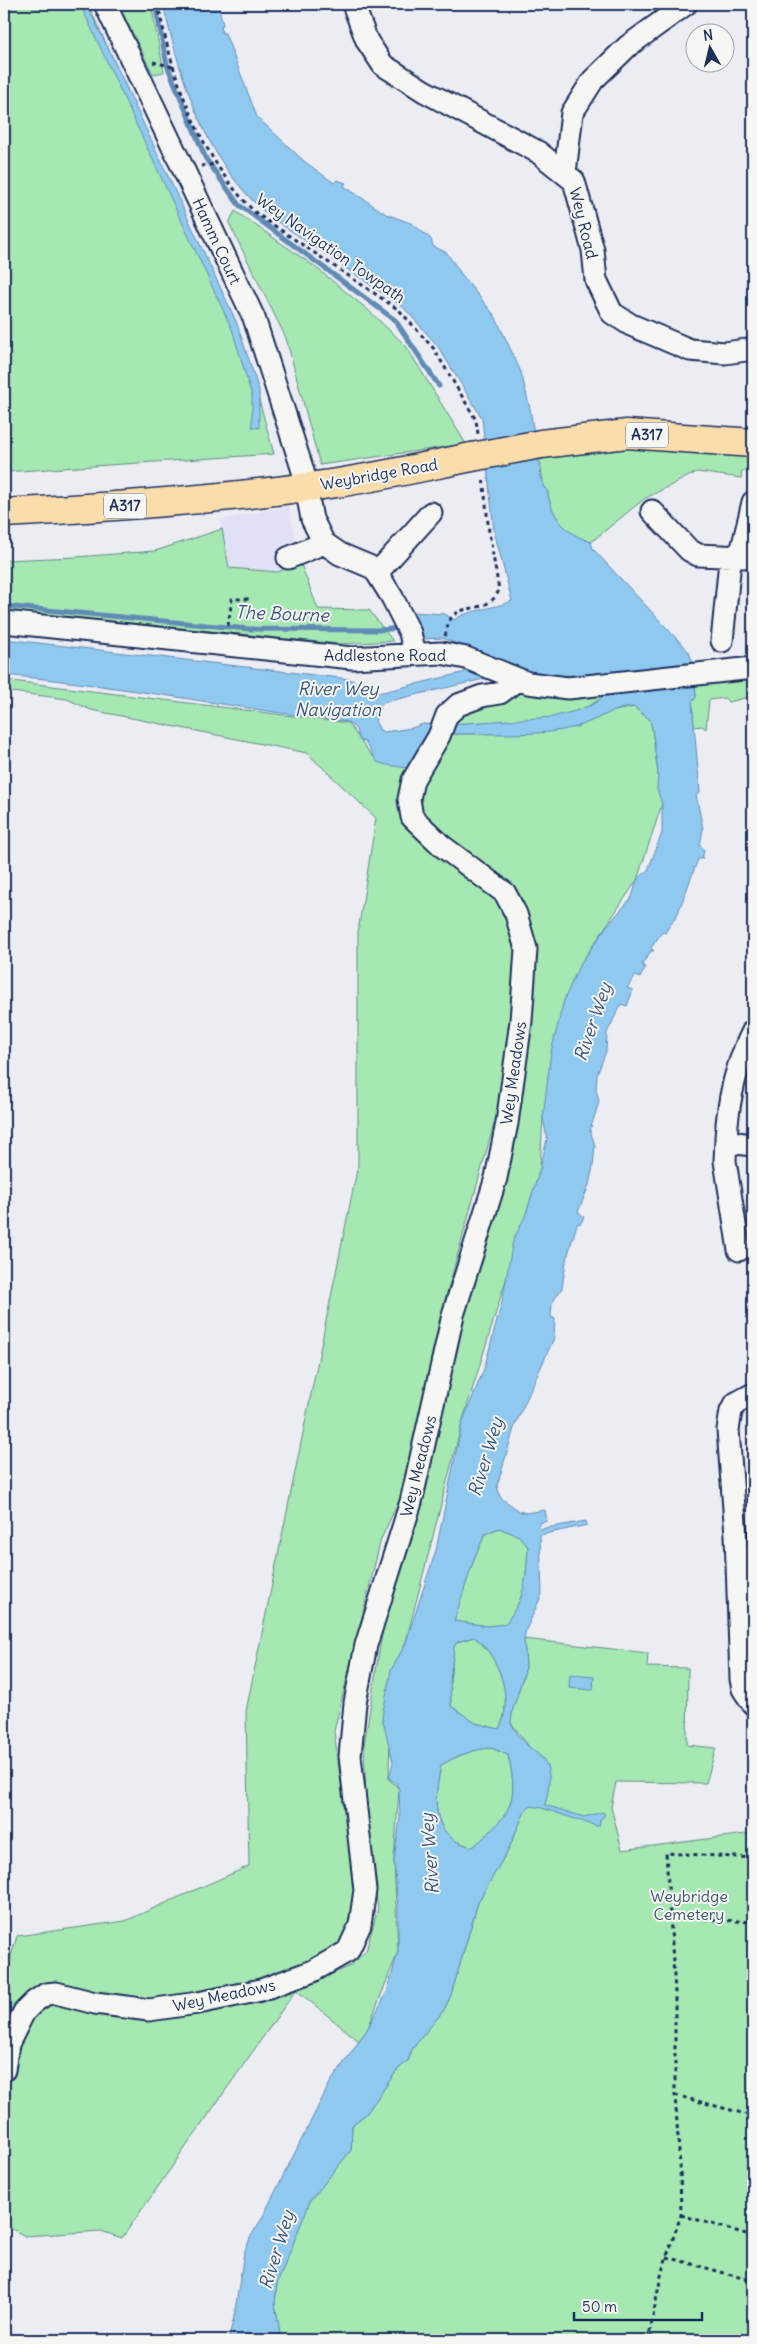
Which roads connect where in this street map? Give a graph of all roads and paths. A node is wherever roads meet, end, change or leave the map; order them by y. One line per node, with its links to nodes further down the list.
1 (105, 4): 9 (street, Hamm Court)
2 (158, 4): 7 (path, Wey Navigation Towpath)
3 (352, 4): 5 (street, Wey Road)
4 (686, 4): 5 (street)
5 (565, 173): 6 (street, Wey Road)
6 (753, 349)
7 (476, 420)
8 (753, 443): 9 (main road, Weybridge Road / A317, bridge)
9 (306, 486): 13 (main road, Weybridge Road / A317); 15 (street, Hamm Court)
10 (485, 493): 23 (path)
11 (753, 502): 16 (street)
12 (652, 511): 16 (street)
13 (4, 513)
14 (431, 513): 18 (street)
15 (324, 543): 17 (street); 18 (street)
16 (745, 557): 22 (street)
17 (288, 558)
18 (377, 573): 24 (street)
19 (251, 599): 20 (path)
20 (228, 621)
21 (4, 622): 24 (street, Addlestone Road)
22 (722, 641)
23 (443, 643)
24 (414, 654): 26 (street, Addlestone Road)
25 (753, 668): 26 (street, Addlestone Road)
26 (515, 679): 36 (street, Wey Meadows)
27 (753, 1030): 28 (street)
28 (726, 1138): 29 (street); 30 (street)
29 (753, 1144)
30 (739, 1250)
31 (753, 1394): 32 (street)
32 (753, 1704)
33 (753, 1858): 34 (path)
34 (671, 1917): 35 (path); 37 (path)
35 (753, 1922)
36 (4, 2070)
37 (675, 2094): 38 (path); 39 (path)
38 (753, 2116)
39 (681, 2215): 40 (path); 41 (path)
40 (753, 2236)
41 (667, 2257): 42 (path); 43 (path)
42 (753, 2281)
43 (661, 2340)

